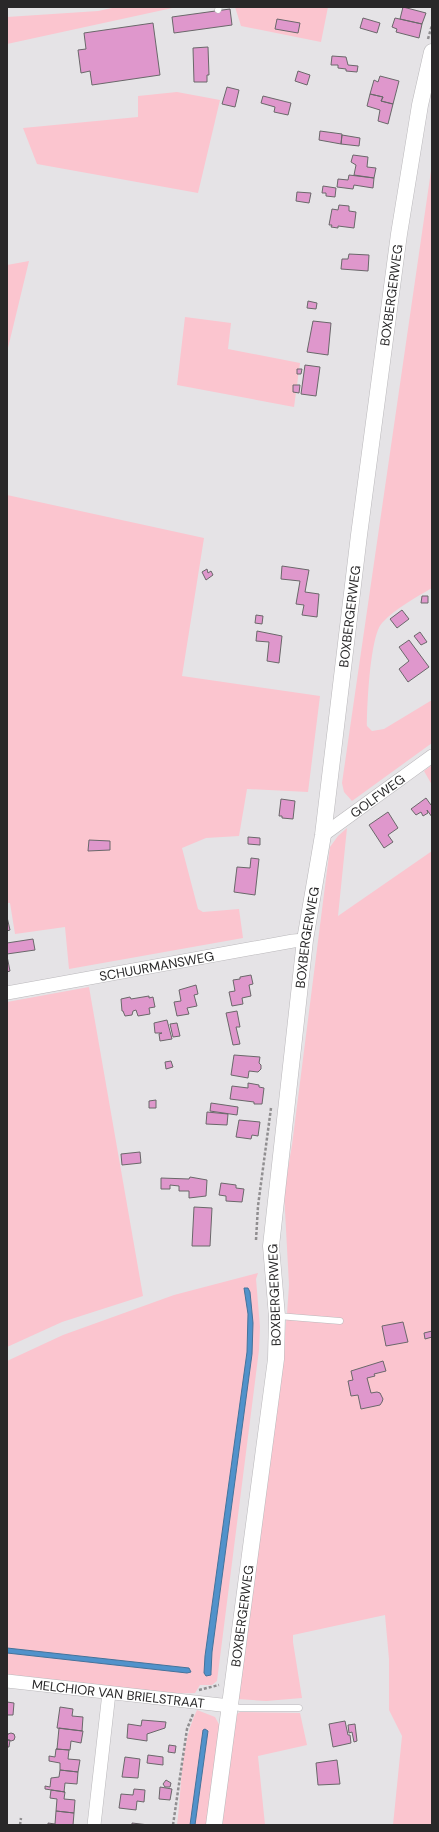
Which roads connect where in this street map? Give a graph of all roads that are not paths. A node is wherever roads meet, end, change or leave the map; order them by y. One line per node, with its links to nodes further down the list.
1 (432, 52): 3 (street, BOXBERGERWEG)
2 (432, 756): 3 (street, GOLFWEG)
3 (323, 835): 4 (street, BOXBERGERWEG)
4 (305, 940): 5 (street, SCHUURMANSWEG); 6 (street, BOXBERGERWEG)
5 (7, 993)
6 (278, 1316): 7 (lane); 10 (street, BOXBERGERWEG)
7 (340, 1321)
8 (7, 1681): 9 (street, MELCHIOR VAN BRIELSTRAAT)
9 (109, 1693): 10 (street, MELCHIOR VAN BRIELSTRAAT); 12 (street)
10 (230, 1706): 11 (lane); 13 (street, BOXBERGERWEG)
11 (299, 1708)
12 (94, 1825)
13 (214, 1825)

